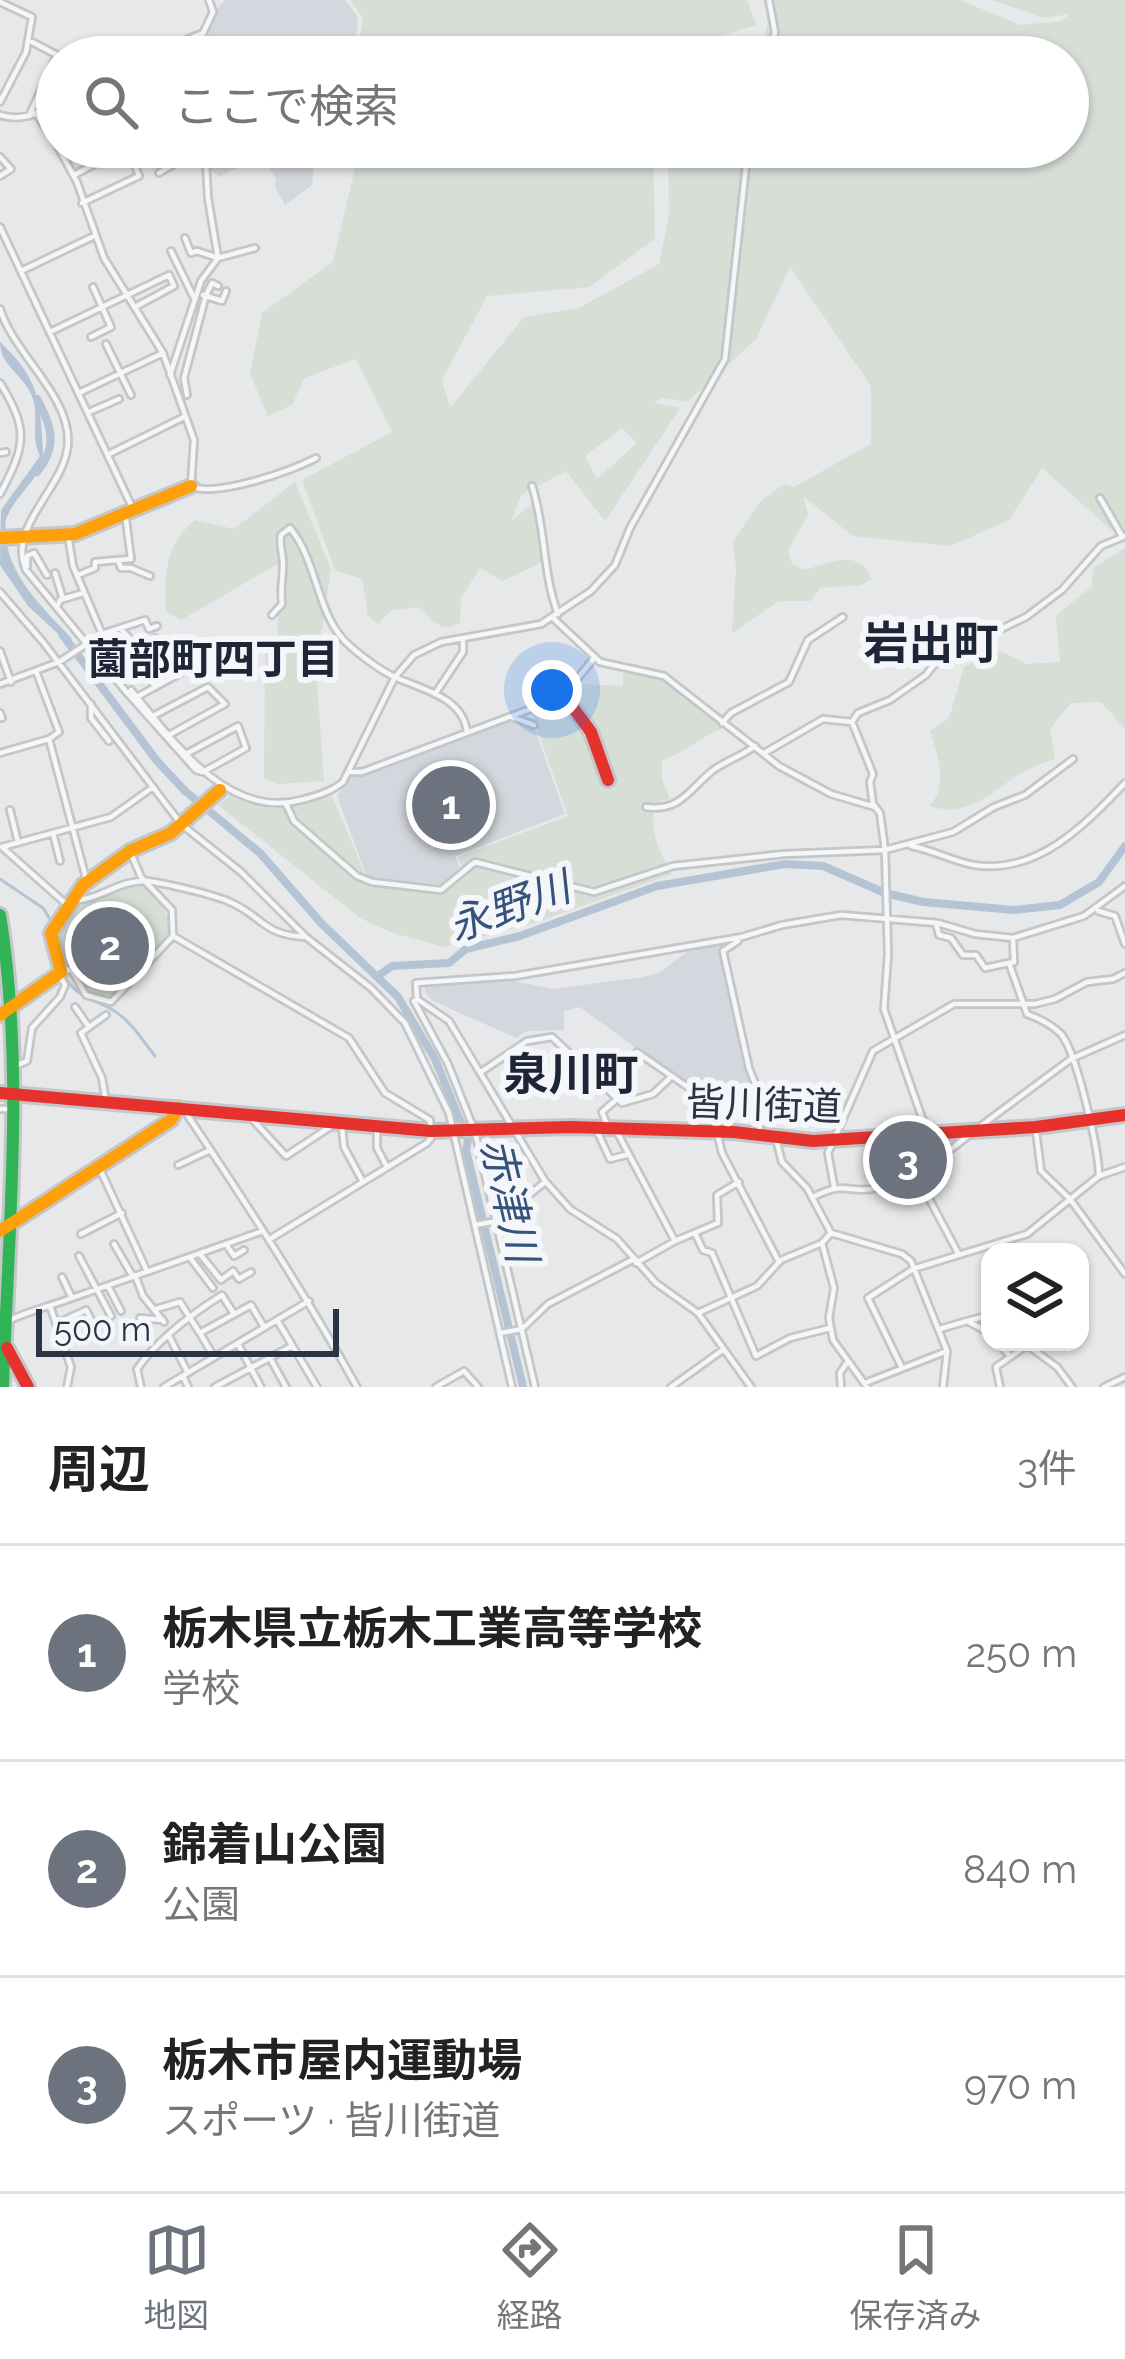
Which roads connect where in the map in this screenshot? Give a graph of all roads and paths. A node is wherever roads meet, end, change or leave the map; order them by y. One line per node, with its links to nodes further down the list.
1 (209, 0): 4 (street)
2 (769, 0): 7 (street)
3 (0, 2): 8 (street)
4 (203, 33): 5 (street); 6 (street)
5 (196, 36)
6 (202, 36)
7 (775, 36)
8 (29, 40): 9 (street); 10 (street)
9 (36, 44)
10 (0, 102)
11 (36, 108): 14 (street)
12 (36, 113): 14 (street)
13 (0, 115): 14 (street)
14 (33, 115): 15 (street)
15 (36, 119)
16 (0, 157): 24 (street)
17 (69, 168): 25 (street)
18 (89, 168): 25 (street)
19 (136, 168): 26 (street)
20 (167, 168): 23 (street)
21 (207, 168): 32 (street)
22 (746, 168): 79 (street)
23 (159, 173)
24 (0, 176)
25 (74, 176): 26 (street)
26 (82, 203): 28 (street)
27 (0, 227): 33 (street)
28 (94, 236): 33 (street); 37 (street)
29 (185, 238): 32 (street)
30 (255, 248): 32 (street)
31 (171, 251): 38 (street)
32 (218, 258): 38 (street)
33 (21, 271): 43 (street)
34 (218, 286): 39 (street)
35 (93, 287): 40 (street)
36 (226, 291): 39 (street)
37 (127, 295): 40 (street); 41 (street); 41 (street)
38 (195, 295): 39 (street); 48 (street)
39 (206, 296): 49 (street)
40 (102, 307): 43 (street); 44 (street)
41 (135, 307): 46 (street)
42 (0, 309): 68 (street)
43 (50, 332): 51 (street)
44 (92, 337)
45 (106, 344): 47 (street)
46 (163, 353): 47 (street); 48 (street)
47 (120, 374): 51 (street); 52 (street)
48 (170, 378): 49 (street); 58 (street)
49 (184, 378): 53 (street)
50 (0, 383): 54 (street)
51 (80, 393): 57 (street)
52 (130, 395)
53 (187, 395)
54 (9, 398): 56 (street); 63 (street)
55 (118, 399): 57 (street)
56 (0, 404)
57 (89, 412): 59 (street)
58 (184, 417): 59 (street); 61 (street)
59 (109, 454): 65 (street)
60 (316, 458): 61 (street)
61 (191, 486): 65 (main road)
62 (532, 486): 79 (street)
63 (1, 492)
64 (1100, 498): 67 (street)
65 (129, 511): 66 (main road); 70 (street)
66 (68, 536): 68 (main road); 72 (street)
67 (1124, 536): 106 (street)
68 (21, 537): 69 (main road); 71 (street)
69 (0, 538)
70 (118, 560): 72 (street); 73 (street)
71 (27, 571): 76 (street); 77 (street)
72 (76, 575): 75 (street)
73 (150, 576)
74 (0, 592): 91 (street)
75 (83, 593): 76 (street); 83 (street)
76 (63, 599): 77 (street)
77 (59, 609): 87 (street)
78 (272, 615): 95 (street)
79 (555, 616): 85 (street); 90 (street)
80 (843, 617): 107 (street)
81 (157, 626): 82 (street)
82 (122, 629): 83 (street); 86 (street)
83 (102, 634): 87 (street)
84 (154, 638): 94 (street)
85 (463, 639): 95 (street); 100 (street)
86 (134, 644)
87 (88, 646): 91 (street); 99 (street)
88 (0, 651): 96 (street)
89 (136, 655): 98 (street)
90 (594, 658): 101 (street); 107 (street)
91 (61, 661): 93 (street); 103 (street)
92 (186, 670): 94 (street)
93 (36, 671): 96 (street); 111 (street)
94 (175, 676): 98 (street)
95 (394, 677): 100 (street); 119 (street)
96 (10, 682): 97 (street)
97 (0, 684)
98 (155, 686): 102 (street)
99 (128, 694): 102 (street); 118 (street)
100 (435, 694): 109 (street)
101 (562, 694): 105 (street); 120 (main road)
102 (137, 697): 104 (street)
103 (91, 704): 112 (street); 122 (street)
104 (153, 716): 110 (street); 110 (street)
105 (512, 717): 108 (street); 109 (street)
106 (852, 722): 114 (street); 126 (street)
107 (722, 723): 113 (street)
108 (534, 725)
109 (466, 734): 119 (street)
110 (169, 735): 116 (street)
111 (49, 739): 115 (street); 129 (street)
112 (109, 741)
113 (755, 746): 114 (street); 125 (street)
114 (766, 752): 126 (street)
115 (0, 753)
116 (186, 754): 118 (street); 118 (street)
117 (1073, 759): 133 (street)
118 (203, 772): 123 (street)
119 (350, 772): 124 (street)
120 (608, 780)
121 (1125, 783): 133 (street)
122 (154, 787): 128 (street); 129 (street)
123 (224, 789): 124 (street); 128 (main road)
124 (286, 804): 134 (street)
125 (646, 807)
126 (874, 807): 134 (street)
127 (10, 809): 131 (street)
128 (183, 822): 135 (main road); 146 (street)
129 (74, 827): 130 (street); 138 (street)
130 (53, 833): 131 (street); 136 (street)
131 (18, 842): 132 (street)
132 (1, 846): 140 (street)
133 (907, 846): 134 (street)
134 (885, 850): 143 (street)
135 (130, 851): 137 (street); 138 (main road)
136 (60, 861)
137 (145, 881): 140 (street); 145 (street); 146 (street)
138 (88, 882): 140 (main road)
139 (1125, 886): 141 (street)
140 (73, 904): 152 (main road)
141 (1095, 911): 148 (street); 150 (street)
142 (0, 915): 157 (main road)
143 (888, 919): 144 (street); 147 (street); 161 (street)
144 (936, 922): 148 (street); 151 (street)
145 (173, 936): 152 (street); 181 (street)
146 (306, 937): 182 (street)
147 (742, 938): 154 (street); 187 (street)
148 (1013, 938): 151 (street)
149 (0, 940): 157 (main road)
150 (1125, 944)
151 (1009, 963): 155 (street)
152 (60, 973): 157 (main road); 164 (street)
153 (1125, 973): 155 (street)
154 (413, 1001): 165 (street); 183 (street)
155 (1022, 1003): 161 (street); 163 (street)
156 (74, 1007): 159 (street)
157 (6, 1011): 164 (main road); 167 (main road)
158 (106, 1015): 159 (street)
159 (88, 1028): 169 (street)
160 (1125, 1035): 163 (street)
161 (892, 1039): 186 (street); 189 (street)
162 (637, 1052): 166 (street)
163 (1071, 1059): 174 (street); 180 (street)
164 (13, 1066): 167 (main road)
165 (479, 1073): 168 (street); 179 (street)
166 (670, 1078): 168 (street); 184 (street)
167 (6, 1093): 169 (main road); 170 (main road); 207 (main road)
168 (617, 1099): 178 (street)
169 (106, 1102): 171 (main road)
170 (3, 1109): 207 (main road)
171 (182, 1109): 173 (main road); 190 (street); 193 (main road)
172 (1125, 1114): 174 (main road, 皆川街道)
173 (251, 1115): 175 (main road); 175 (street)
174 (1089, 1120): 177 (main road, 皆川街道); 197 (street)
175 (338, 1123): 176 (main road); 199 (street)
176 (377, 1126): 181 (main road); 194 (street)
177 (1036, 1126): 180 (main road, 皆川街道); 203 (street)
178 (607, 1128): 179 (main road, 皆川街道); 184 (main road, 皆川街道); 191 (street); 191 (street)
179 (514, 1130): 183 (main road, 皆川街道); 198 (street)
180 (976, 1130): 186 (main road, 皆川街道); 196 (street)
181 (431, 1131): 182 (main road); 194 (street)
182 (455, 1132): 183 (main road, 皆川街道); 206 (street)
183 (474, 1132): 205 (street)
184 (696, 1132): 185 (main road, 皆川街道)
185 (718, 1132): 187 (main road, 皆川街道); 200 (street)
186 (927, 1132): 189 (main road, 皆川街道)
187 (758, 1134): 188 (main road, 皆川街道)
188 (776, 1137): 189 (main road, 皆川街道); 202 (street)
189 (836, 1139): 201 (street)
190 (208, 1150): 192 (street); 208 (street)
191 (626, 1155): 213 (street)
192 (178, 1166)
193 (100, 1167): 204 (street); 207 (main road)
194 (387, 1167): 199 (street)
195 (1125, 1167): 197 (street)
196 (915, 1172): 201 (street); 219 (street)
197 (1099, 1176): 203 (street)
198 (545, 1181): 205 (street); 223 (street)
199 (363, 1182): 212 (street)
200 (739, 1182): 209 (street); 224 (street)
201 (834, 1186): 202 (street)
202 (813, 1197): 210 (street)
203 (1070, 1199): 214 (street); 228 (street)
204 (122, 1213): 211 (street); 225 (street)
205 (496, 1221): 206 (street); 252 (street)
206 (477, 1225): 256 (street)
207 (4, 1228): 255 (main road)
208 (260, 1232): 212 (street); 217 (street)
209 (695, 1233): 213 (street); 235 (street)
210 (831, 1233): 215 (street); 226 (street)
211 (81, 1234)
212 (270, 1239): 236 (street)
213 (675, 1241): 223 (street)
214 (1000, 1242): 219 (street)
215 (822, 1243): 224 (street); 251 (street)
216 (114, 1244): 229 (street)
217 (226, 1244): 218 (street); 220 (street)
218 (244, 1250)
219 (958, 1253): 226 (street)
220 (200, 1254): 222 (street); 227 (street)
221 (79, 1256): 233 (street)
222 (190, 1259): 225 (street); 232 (street)
223 (635, 1261): 240 (street); 252 (street)
224 (779, 1262): 235 (street)
225 (146, 1269): 229 (street)
226 (913, 1269): 253 (street); 272 (street)
227 (251, 1272)
228 (1125, 1274)
229 (134, 1275): 231 (street); 238 (street)
230 (62, 1277): 234 (street)
231 (107, 1286): 233 (street); 239 (street)
232 (213, 1288)
233 (96, 1289): 234 (street); 242 (street)
234 (72, 1298): 237 (street)
235 (731, 1298): 240 (street); 251 (street)
236 (309, 1301): 246 (street); 288 (street)
237 (50, 1306): 248 (street); 255 (street)
238 (156, 1309): 243 (street); 244 (street)
239 (121, 1311)
240 (698, 1313): 261 (street)
241 (234, 1314): 243 (street); 250 (street); 257 (street)
242 (110, 1316)
243 (188, 1316): 257 (street); 258 (street)
244 (140, 1318)
245 (981, 1318): 247 (street)
246 (276, 1319): 250 (street); 260 (street)
247 (967, 1322): 253 (street); 254 (street)
248 (58, 1323): 249 (street); 279 (street)
249 (94, 1324)
250 (264, 1327): 259 (street)
251 (830, 1328): 269 (street)
252 (520, 1329): 256 (street); 292 (street)
253 (940, 1329): 262 (street)
254 (981, 1329)
255 (4, 1332): 270 (main road); 277 (main road); 278 (main road)
256 (500, 1333): 291 (street)
257 (200, 1334): 267 (street)
258 (169, 1336): 273 (street); 280 (street)
259 (238, 1343): 267 (street); 271 (street)
260 (292, 1346): 268 (street); 287 (street)
261 (724, 1349): 293 (street); 294 (street)
262 (947, 1351): 272 (street); 296 (street)
263 (1006, 1351): 266 (street)
264 (1015, 1351): 266 (street)
265 (1035, 1351): 298 (street)
266 (1009, 1355): 297 (street)
267 (214, 1358): 273 (street)
268 (270, 1358): 271 (street); 286 (street)
269 (846, 1364): 276 (street); 295 (street)
270 (0, 1366)
271 (250, 1368): 275 (street); 285 (street)
272 (902, 1368): 276 (street)
273 (185, 1374): 281 (street); 282 (street)
274 (1125, 1377): 299 (street)
275 (231, 1378): 283 (street); 284 (street)
276 (866, 1385)
277 (3, 1387)
278 (28, 1387)
279 (67, 1387)
280 (141, 1387)
281 (164, 1387)
282 (188, 1387)
283 (215, 1387)
284 (236, 1387)
285 (261, 1387)
286 (286, 1387)
287 (317, 1387)
288 (358, 1387)
289 (436, 1387): 290 (street)
290 (478, 1387)
291 (512, 1387)
292 (535, 1387)
293 (670, 1387)
294 (751, 1387)
295 (842, 1387)
296 (943, 1387)
297 (1000, 1387)
298 (1072, 1387)
299 (1104, 1387)

